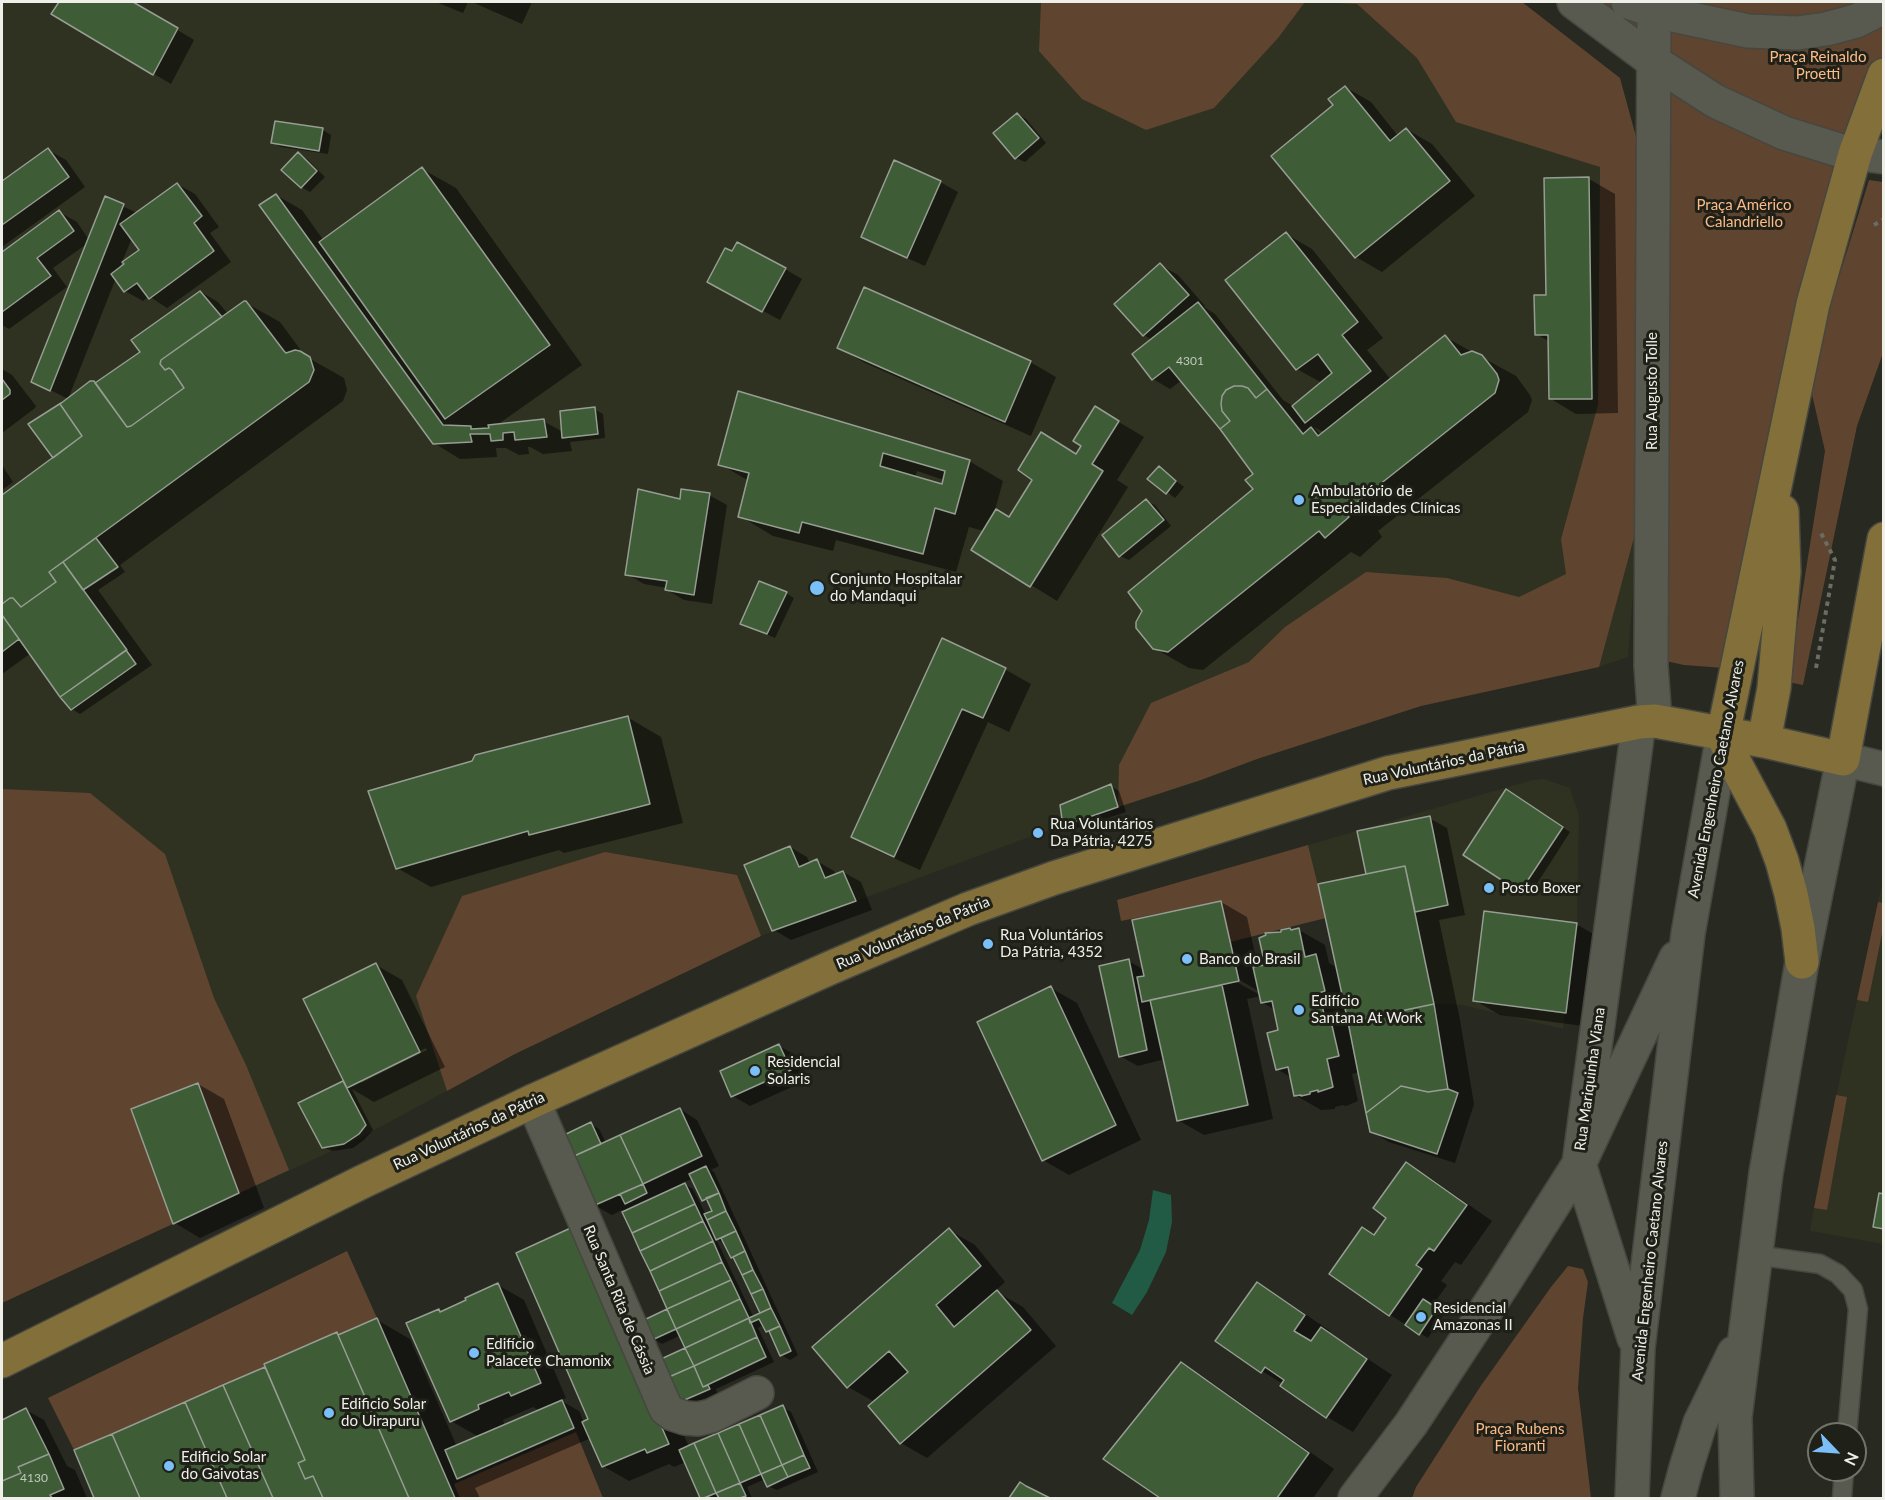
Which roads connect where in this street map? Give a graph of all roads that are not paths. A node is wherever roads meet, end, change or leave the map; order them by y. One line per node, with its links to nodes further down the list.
1 (1574, 2): 4 (street)
2 (1641, 6): 3 (street, Rua Augusto Tolle); 4 (street, Rua Augusto Tolle)
3 (1884, 7)
4 (1653, 61): 6 (street); 9 (street, Rua Augusto Tolle)
5 (1884, 75): 6 (main road, Avenida Engenheiro Caetano Alvares)
6 (1869, 155): 7 (main road, Avenida Engenheiro Caetano Alvares)
7 (1781, 455): 10 (main road, Avenida Engenheiro Caetano Alvares); 11 (main road)
8 (1884, 539): 12 (main road)
9 (1647, 722): 10 (main road, Rua Voluntários da Pátria); 16 (main road, Rua Voluntários da Pátria); 17 (street, Rua Mariquinha Viana)
10 (1723, 735): 11 (main road, Rua Voluntários da Pátria); 14 (street, Avenida Engenheiro Caetano Alvares); 15 (main road)
11 (1764, 741): 12 (main road, Rua Voluntários da Pátria)
12 (1843, 759): 13 (street, Rua Voluntários da Pátria); 15 (street)
13 (1884, 769)
14 (1688, 934): 17 (street); 20 (street, Avenida Engenheiro Caetano Alvares)
15 (1802, 962): 18 (street)
16 (533, 1101): 21 (main road, Rua Voluntários da Pátria); 22 (street, Rua Santa Rita de Cássia)
17 (1579, 1164): 20 (street); 24 (street, Rua Mariquinha Viana)
18 (1755, 1255): 19 (street); 23 (lane)
19 (1744, 1333): 29 (street); 30 (street)
20 (1638, 1348): 28 (street, Avenida Engenheiro Caetano Alvares)
21 (2, 1361)
22 (757, 1393)
23 (1848, 1422)
24 (1411, 1424): 26 (street, Rua Mariquinha Viana); 27 (street, Rua Mariquinha Viana)
25 (1843, 1482): 31 (lane)
26 (1355, 1498)
27 (1383, 1498)
28 (1632, 1498)
29 (1678, 1498)
30 (1737, 1498)
31 (1842, 1498)

